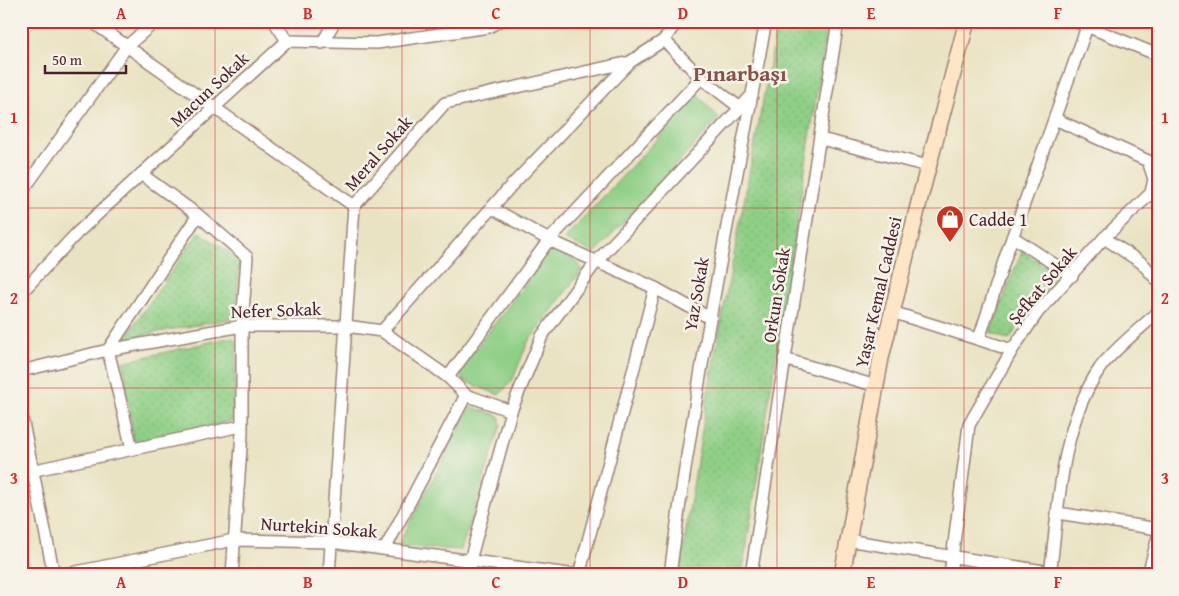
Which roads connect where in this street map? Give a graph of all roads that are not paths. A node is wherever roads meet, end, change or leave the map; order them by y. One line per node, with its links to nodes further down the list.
1 (91, 21): 15 (street)
2 (156, 21): 15 (street)
3 (274, 21): 13 (street)
4 (335, 21): 14 (street)
5 (499, 21): 14 (street)
6 (677, 21): 12 (street, Meral Sokak)
7 (766, 21): 19 (street, Yaz Sokak)
8 (838, 21): 23 (street, Orkun Sokak)
9 (968, 21): 24 (street, Yaşar Kemal Caddesi)
10 (1074, 21): 11 (street)
11 (1088, 24): 16 (street); 22 (street)
12 (664, 40): 17 (street, Meral Sokak); 18 (street)
13 (287, 41): 14 (street); 21 (street, Macun Sokak)
14 (322, 43)
15 (127, 46): 21 (street); 26 (street)
16 (1158, 55)
17 (630, 62): 27 (street, Meral Sokak); 28 (street)
18 (702, 78): 20 (street); 32 (street)
19 (752, 95): 20 (street); 40 (street, Yaz Sokak)
20 (739, 107): 33 (street)
21 (214, 109): 25 (street, Macun Sokak); 27 (street)
22 (1055, 119): 30 (street); 31 (street, Şefkat Sokak)
23 (821, 139): 24 (street); 47 (street, Orkun Sokak)
24 (928, 166): 38 (street, Yaşar Kemal Caddesi)
25 (141, 174): 29 (street); 37 (street, Macun Sokak)
26 (21, 193)
27 (354, 206): 42 (street, Meral Sokak)
28 (492, 208): 32 (street); 43 (street)
29 (198, 215): 41 (street); 45 (street)
30 (1013, 237): 34 (street); 44 (street)
31 (1104, 238): 34 (street, Şefkat Sokak); 35 (street)
32 (549, 240): 33 (street); 49 (street)
33 (596, 262): 36 (street); 52 (street)
34 (1072, 276): 46 (street, Şefkat Sokak)
35 (1158, 281)
36 (656, 288): 40 (street); 73 (street)
37 (21, 293)
38 (892, 312): 44 (street); 50 (street, Yaşar Kemal Caddesi)
39 (1157, 314): 58 (street)
40 (710, 318): 74 (street, Yaz Sokak)
41 (242, 326): 42 (street, Nefer Sokak); 45 (street, Nefer Sokak); 54 (street)
42 (346, 326): 43 (street, Nefer Sokak); 63 (street, Meral Sokak)
43 (382, 331): 49 (street, Nefer Sokak)
44 (979, 339): 46 (street)
45 (108, 350): 48 (street, Nefer Sokak); 55 (street)
46 (1012, 350): 65 (street, Şefkat Sokak)
47 (784, 359): 50 (street); 75 (street, Orkun Sokak)
48 (21, 371)
49 (448, 377): 51 (street, Nefer Sokak)
50 (876, 386): 62 (street, Yaşar Kemal Caddesi)
51 (466, 395): 52 (street, Nefer Sokak); 64 (street)
52 (512, 411): 66 (street)
53 (21, 412): 56 (street)
54 (241, 426): 55 (street); 61 (street)
55 (132, 449): 56 (street)
56 (33, 470): 57 (street); 68 (street)
57 (21, 473)
58 (1058, 513): 59 (street); 67 (street)
59 (1158, 529)
60 (1158, 537): 78 (street)
61 (234, 540): 63 (street, Nurtekin Sokak); 69 (street, Nurtekin Sokak); 70 (street)
62 (847, 540): 65 (street); 76 (street, Yaşar Kemal Caddesi)
63 (331, 542): 64 (street, Nurtekin Sokak); 71 (street, Meral Sokak)
64 (385, 549): 66 (street, Nurtekin Sokak)
65 (952, 555): 67 (street); 77 (street, Şefkat Sokak)
66 (469, 560): 72 (street); 73 (street, Nurtekin Sokak)
67 (1050, 573)
68 (54, 575)
69 (61, 575)
70 (232, 575)
71 (329, 575)
72 (466, 575)
73 (578, 575)
74 (670, 575)
75 (751, 575)
76 (842, 575)
77 (950, 575)
78 (1148, 575)

